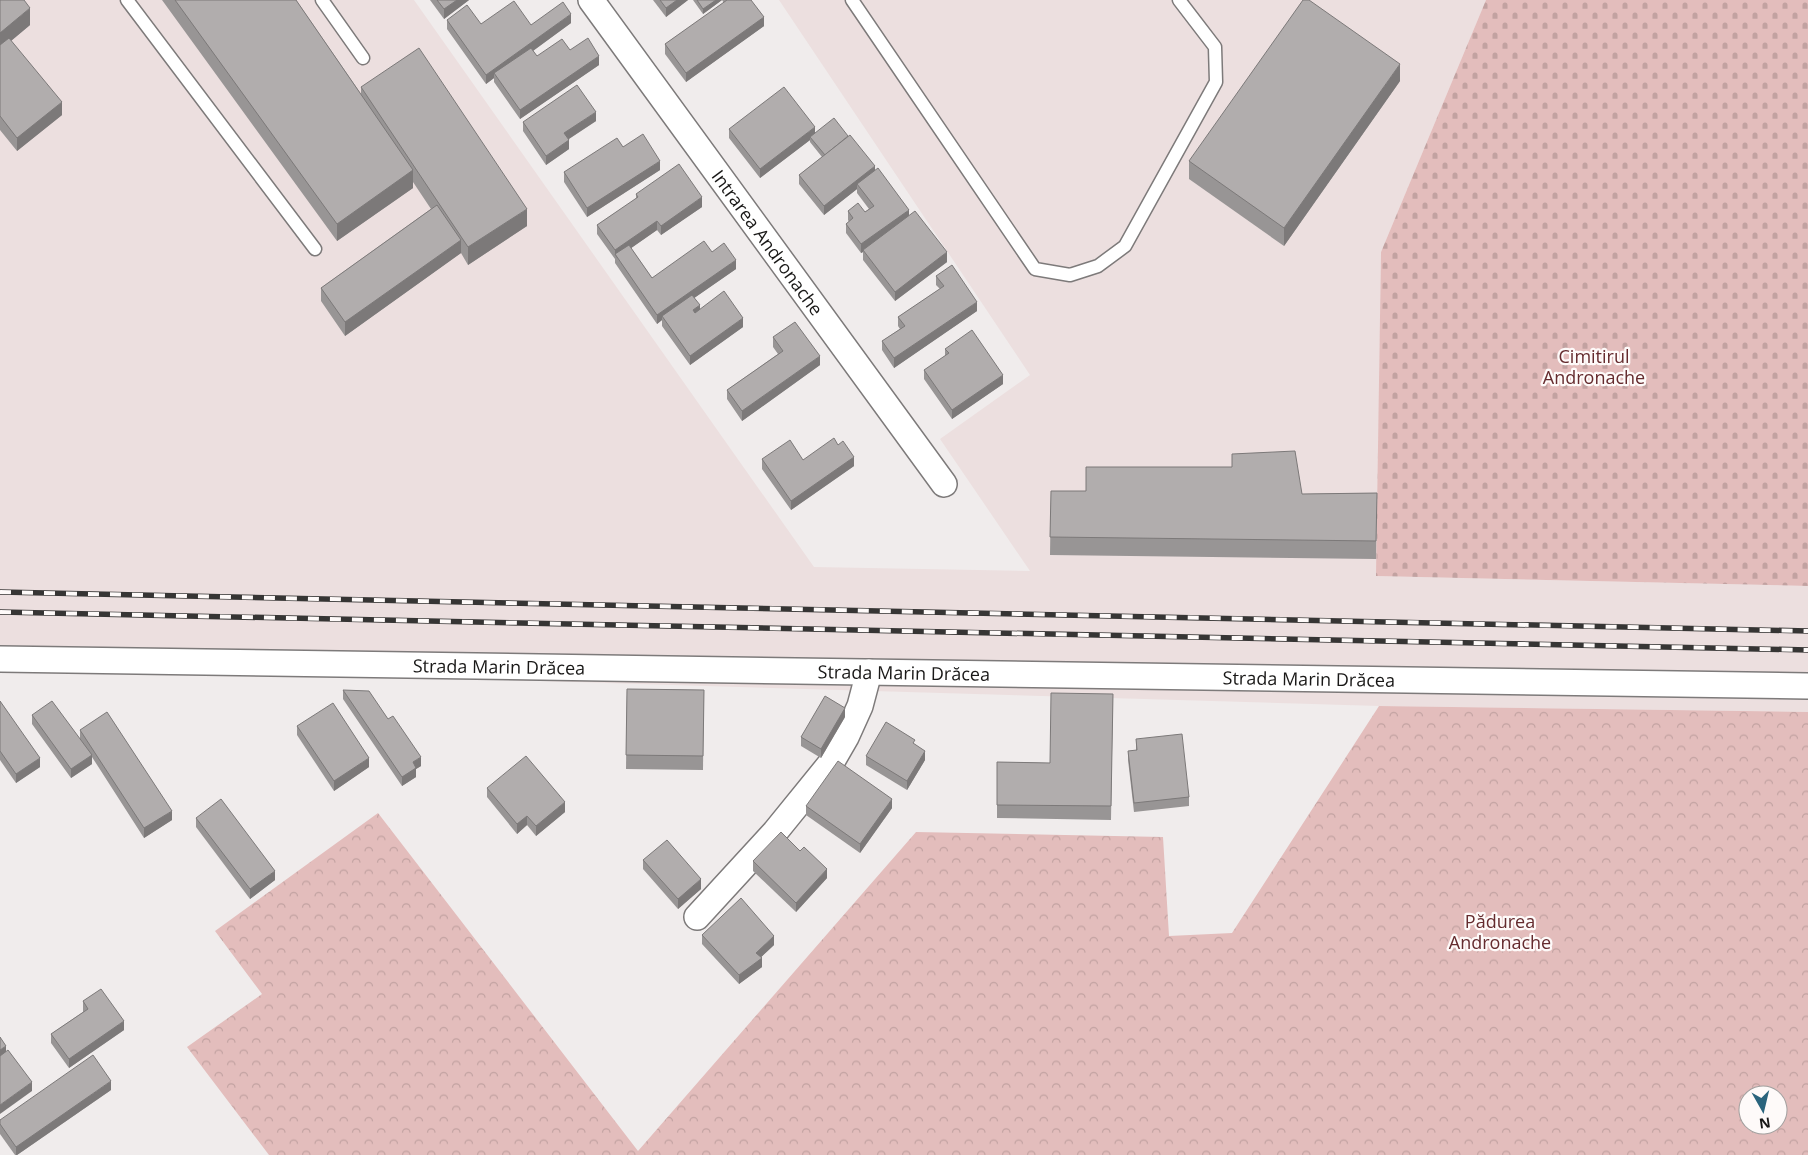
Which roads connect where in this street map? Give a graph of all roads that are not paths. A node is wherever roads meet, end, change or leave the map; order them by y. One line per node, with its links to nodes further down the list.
1 (127, 0): 7 (lane)
2 (322, 0): 6 (lane)
3 (591, 0): 8 (street, Intrarea Andronache)
4 (852, 0): 5 (lane)
5 (1179, 0)
6 (363, 58)
7 (315, 249)
8 (944, 484)
9 (0, 659): 10 (street, Strada Marin Drăcea)
10 (869, 672): 11 (street, Strada Marin Drăcea); 12 (street)
11 (1808, 686)
12 (696, 917)

